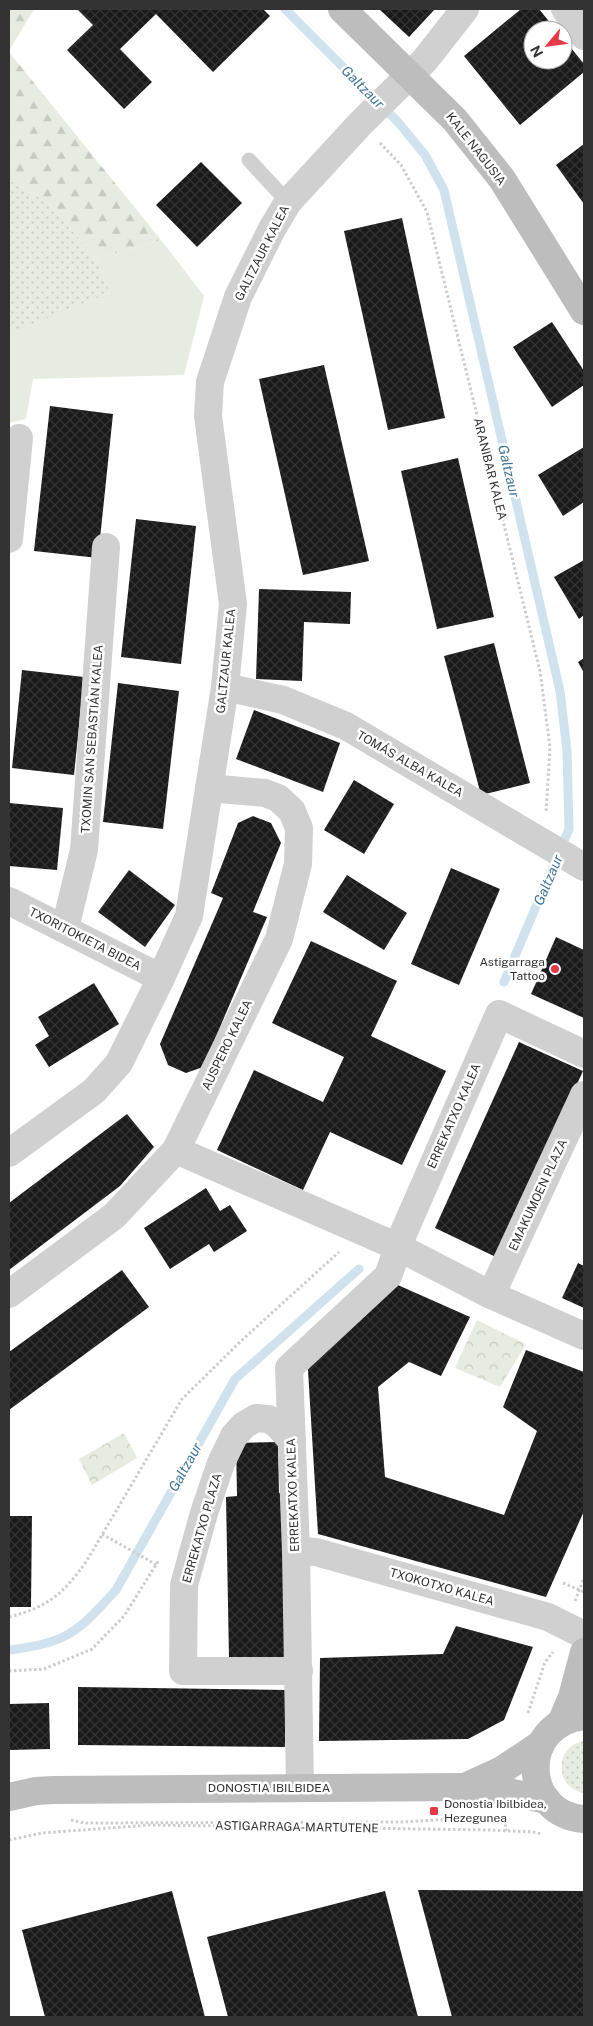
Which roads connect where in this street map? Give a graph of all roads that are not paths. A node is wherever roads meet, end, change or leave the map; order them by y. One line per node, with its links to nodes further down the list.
1 (342, 9): 5 (main road, KALE NAGUSIA)
2 (465, 9): 5 (street)
3 (565, 9): 4 (street)
4 (584, 36)
5 (402, 83): 7 (street, GALTZAUR KALEA); 8 (main road, KALE NAGUSIA)
6 (249, 160): 7 (lane)
7 (288, 202): 12 (street, GALTZAUR KALEA)
8 (584, 311)
9 (19, 438): 10 (street)
10 (9, 539)
11 (106, 547): 16 (street, TXOMIN SAN SEBASTIÁN KALEA)
12 (226, 687): 13 (street, GALTZAUR KALEA); 14 (street, TOMÁS ALBA KALEA)
13 (209, 788): 17 (street, GALTZAUR KALEA); 20 (street, AUSPERO KALEA)
14 (581, 865)
15 (9, 901): 16 (street, TXORITOKIETA BIDEA)
16 (65, 928): 17 (street, TXORITOKIETA BIDEA)
17 (161, 978): 21 (street, GALTZAUR KALEA)
18 (584, 1054): 22 (street, ERREKATXO KALEA)
19 (584, 1095): 24 (street, EMAKUMOEN PLAZA)
20 (176, 1150): 22 (street); 23 (street, AUSPERO KALEA)
21 (9, 1152)
22 (398, 1247): 24 (street); 26 (street, ERREKATXO KALEA)
23 (9, 1294)
24 (491, 1295): 25 (street)
25 (584, 1336)
26 (292, 1441): 27 (street, ERREKATXO KALEA); 30 (street, ERREKATXO PLAZA)
27 (296, 1551): 28 (street, TXOKOTXO KALEA); 30 (street, ERREKATXO KALEA)
28 (575, 1630)
29 (584, 1652): 31 (main road)
30 (299, 1671): 34 (street, ERREKATXO KALEA)
31 (573, 1719): 32 (main road, DONOSTIA IBILBIDEA)
32 (540, 1744): 33 (main road, DONOSTIA IBILBIDEA); 36 (main road)
33 (463, 1787): 34 (main road, DONOSTIA IBILBIDEA); 36 (main road, DONOSTIA IBILBIDEA)
34 (300, 1788): 35 (main road, DONOSTIA IBILBIDEA)
35 (12, 1798)
36 (547, 1800): 37 (main road)
37 (584, 1819)

